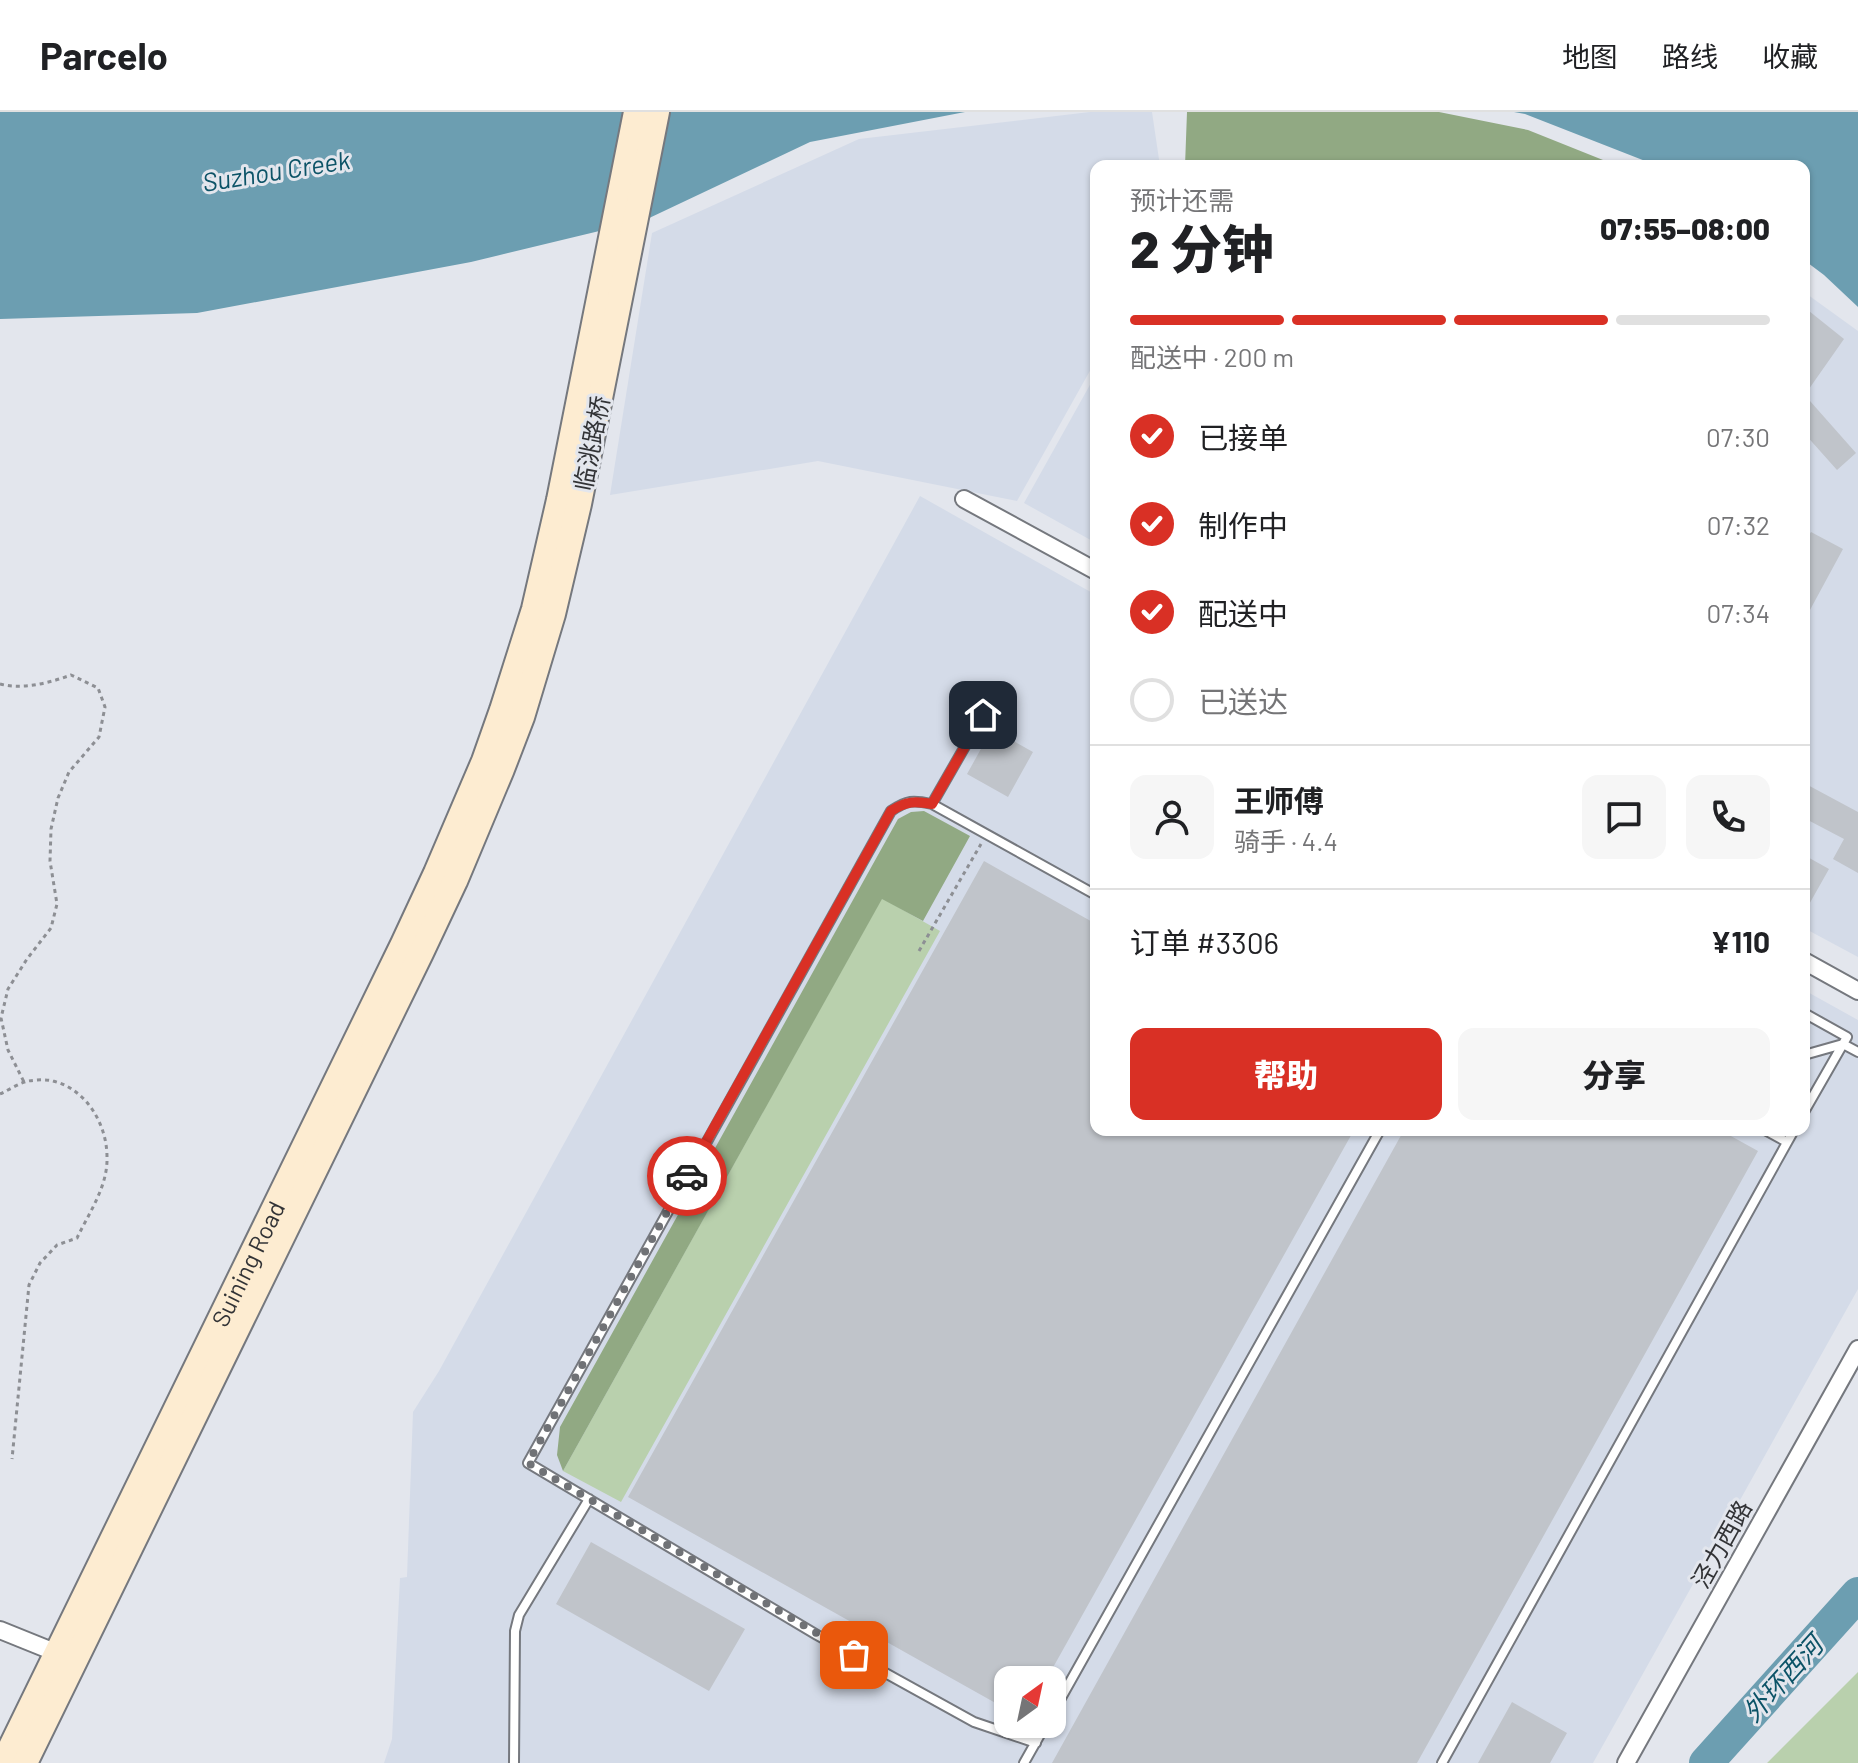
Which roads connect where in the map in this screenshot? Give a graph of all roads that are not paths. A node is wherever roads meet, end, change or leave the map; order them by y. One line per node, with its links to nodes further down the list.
1 (636, 112): 6 (main road, 临洮路桥)
2 (657, 112): 6 (main road, 临洮路桥)
3 (964, 499): 4 (street)
4 (1090, 568)
5 (983, 715): 7 (lane)
6 (493, 765): 23 (main road, Suining Road); 28 (main road, Suining Road)
7 (932, 804): 8 (lane); 21 (lane)
8 (1090, 892)
9 (1810, 964): 10 (street)
10 (1858, 991)
11 (1810, 1016): 12 (lane)
12 (1843, 1044): 13 (lane); 14 (lane); 15 (lane)
13 (1858, 1052)
14 (1810, 1053)
15 (1810, 1102)
16 (1377, 1136): 24 (lane)
17 (1776, 1136): 19 (lane)
18 (1790, 1136): 19 (lane)
19 (1787, 1142): 31 (lane)
20 (1858, 1349): 32 (street, 泾力西路)
21 (589, 1499): 26 (lane); 29 (lane)
22 (0, 1630): 23 (street)
23 (57, 1653): 27 (main road, Suining Road)
24 (1066, 1689)
25 (1039, 1738): 26 (lane)
26 (1036, 1743): 30 (lane)
27 (3, 1763)
28 (25, 1763)
29 (514, 1763)
30 (1024, 1763)
31 (1442, 1763)
32 (1626, 1763)

